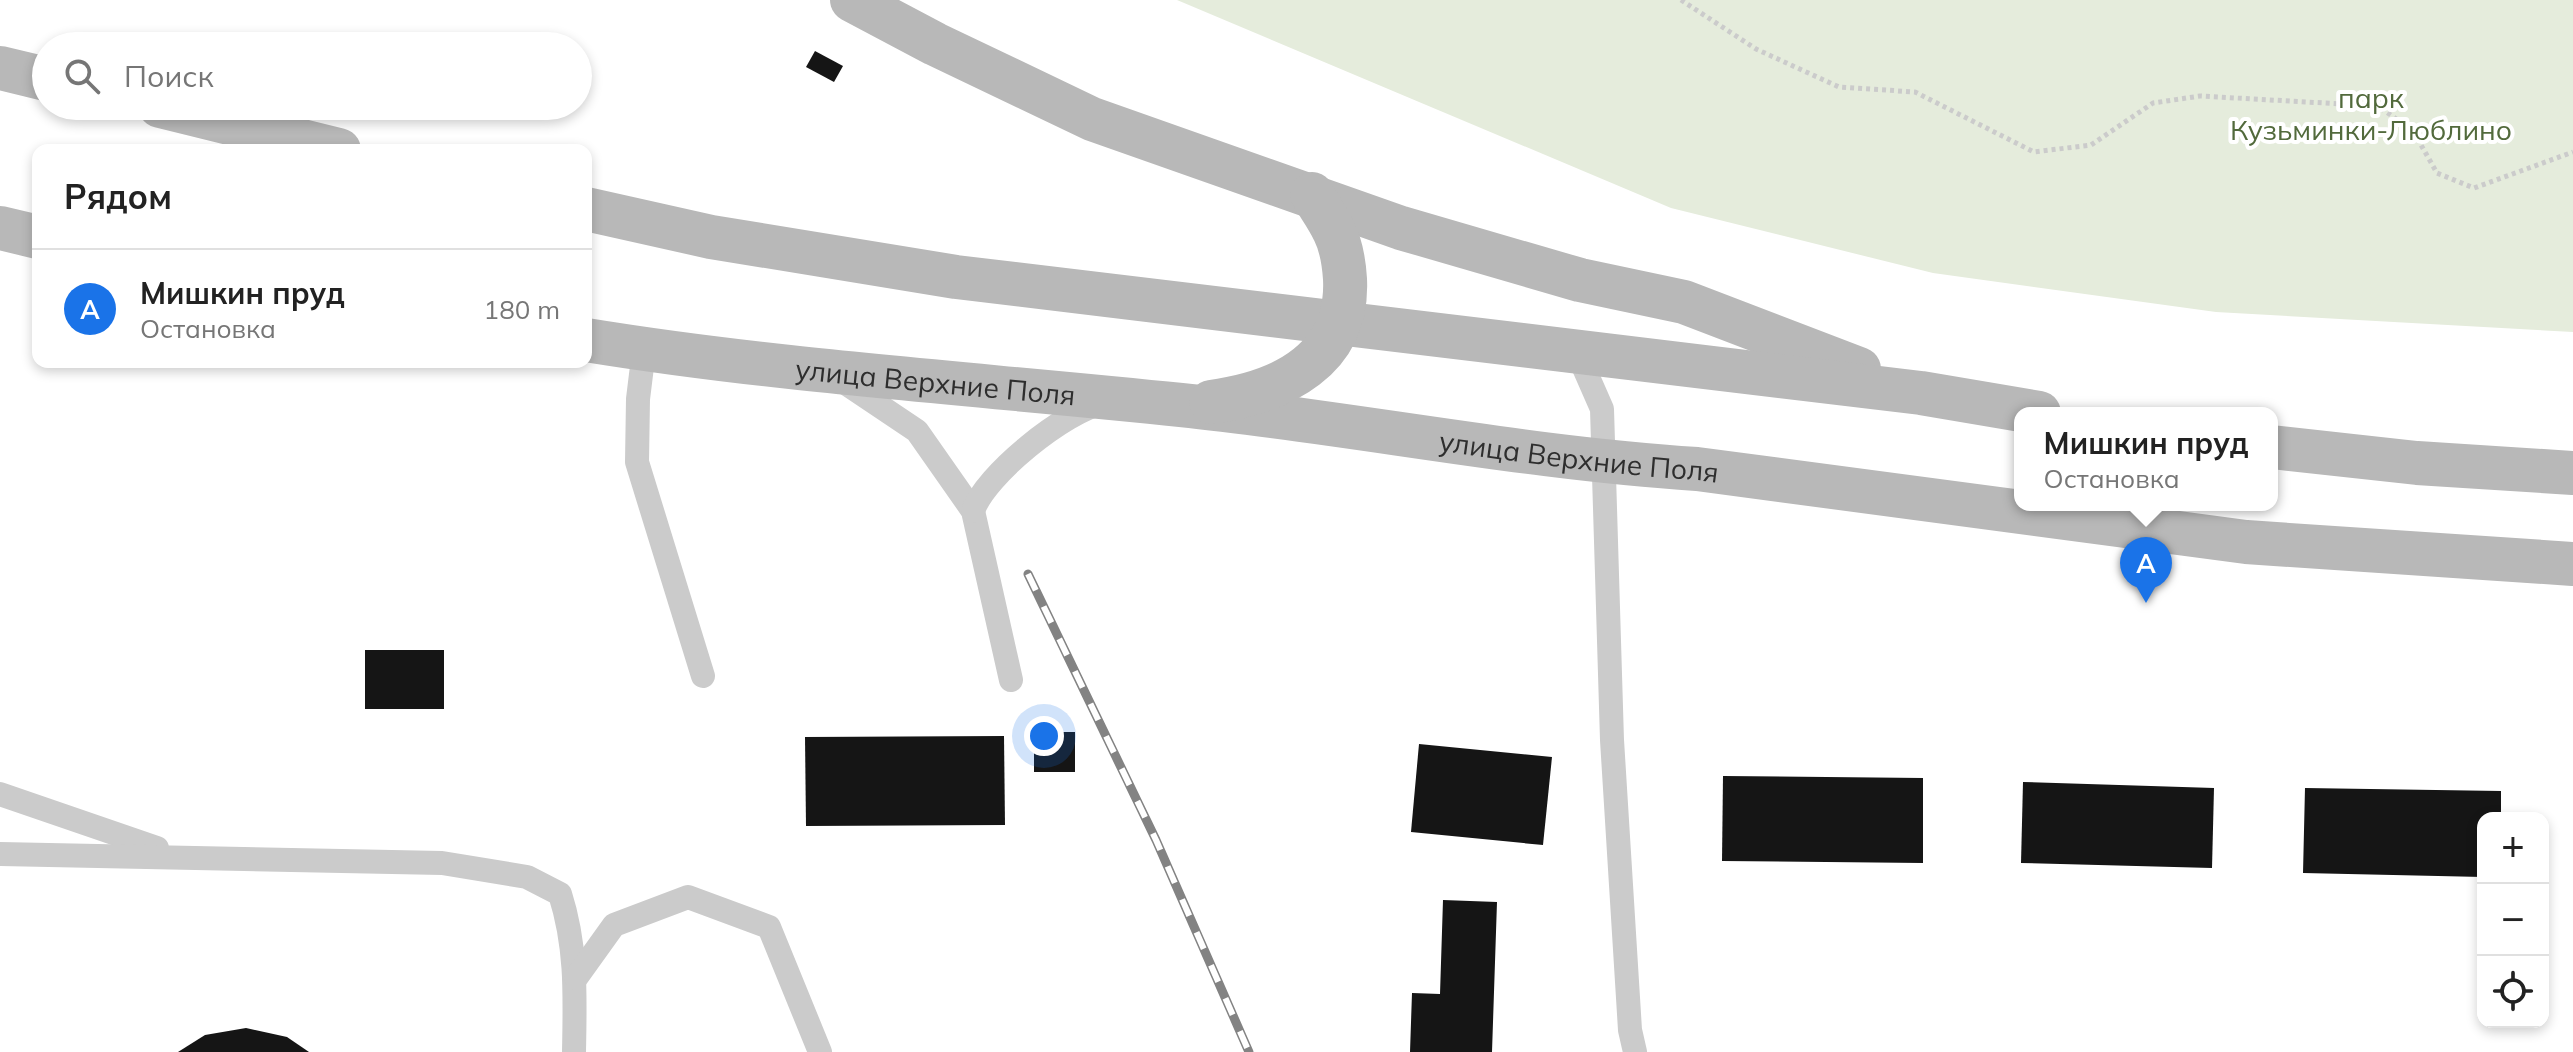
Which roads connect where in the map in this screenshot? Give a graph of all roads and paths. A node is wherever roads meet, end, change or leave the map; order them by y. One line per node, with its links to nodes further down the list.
1 (852, 0): 8 (main road)
2 (1681, 0): 7 (path)
3 (0, 68): 4 (main road)
4 (32, 76)
5 (217, 120): 6 (main road)
6 (315, 144)
7 (2573, 152)
8 (1312, 194): 12 (main road); 17 (main road)
9 (592, 210): 12 (main road)
10 (0, 228): 11 (main road)
11 (32, 236)
12 (1340, 324): 15 (main road); 19 (main road)
13 (592, 341): 14 (main road, улица Верхние Поля)
14 (644, 350): 16 (main road, улица Верхние Поля); 26 (lane)
15 (1577, 352): 17 (main road); 22 (lane)
16 (832, 374): 18 (main road, улица Верхние Поля); 24 (lane)
17 (1921, 393): 20 (main road)
18 (1118, 399): 19 (main road, улица Верхние Поля); 24 (lane)
19 (1184, 405): 22 (main road, улица Верхние Поля)
20 (2014, 409)
21 (2278, 448): 23 (main road)
22 (1605, 463): 25 (main road, улица Верхние Поля); 34 (lane)
23 (2573, 473)
24 (973, 511): 27 (lane)
25 (2573, 564)
26 (703, 676)
27 (1011, 680)
28 (0, 794): 30 (lane)
29 (0, 854): 30 (lane)
30 (178, 856): 31 (lane)
31 (576, 978): 32 (lane); 33 (lane)
32 (574, 1052)
33 (820, 1052)
34 (1635, 1052)

